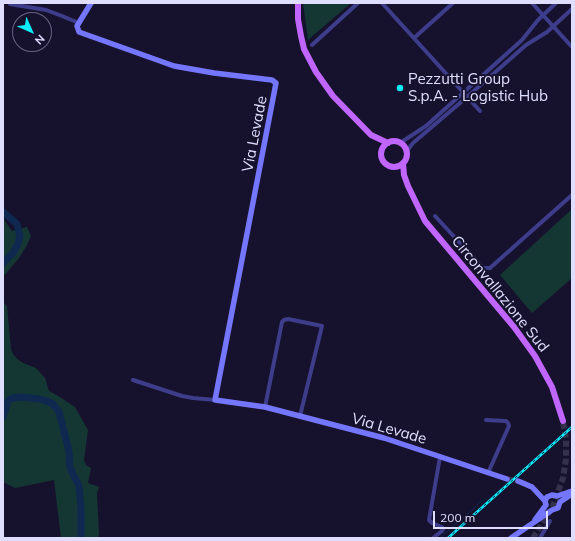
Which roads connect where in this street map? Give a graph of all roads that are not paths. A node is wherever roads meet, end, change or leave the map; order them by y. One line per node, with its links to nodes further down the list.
1 (91, 3): 11 (street)
2 (298, 3): 19 (main road)
3 (358, 3): 14 (street)
4 (382, 3): 13 (street)
5 (452, 3): 13 (street)
6 (532, 3): 10 (street)
7 (556, 3): 10 (street)
8 (10, 4): 11 (street)
9 (572, 9): 12 (street)
10 (543, 15): 12 (street); 16 (street)
11 (79, 23): 30 (street, Via Levade)
12 (553, 26): 15 (street); 17 (street)
13 (414, 38): 16 (street)
14 (312, 45)
15 (572, 47)
16 (463, 93): 17 (street); 21 (street)
17 (467, 97): 18 (street); 23 (street)
18 (480, 110)
19 (371, 135): 20 (main road); 22 (main road)
20 (388, 142): 21 (main road); 22 (main road)
21 (400, 143): 23 (main road)
22 (382, 149): 25 (main road)
23 (406, 152): 24 (main road)
24 (403, 163): 25 (main road); 26 (main road)
25 (393, 167): 26 (main road)
26 (408, 186): 34 (main road, Circonvallazione Sud)
27 (572, 195): 28 (street)
28 (435, 216)
29 (133, 380): 30 (street, Via Levade)
30 (214, 400): 31 (street, Via Levade)
31 (264, 407): 32 (street, Via Levade); 32 (street)
32 (300, 416): 35 (street, Via Levade)
33 (486, 420): 36 (street)
34 (563, 421)
35 (440, 457): 36 (street, Via Levade); 45 (street)
36 (488, 473): 37 (street, Via Levade)
37 (507, 479)
38 (518, 481): 41 (street)
39 (572, 492): 40 (street)
40 (559, 499): 41 (street); 42 (street)
41 (546, 501): 42 (street); 44 (street)
42 (552, 510): 44 (street)
43 (550, 521): 47 (street)
44 (533, 523): 46 (street)
45 (433, 538)
46 (511, 538)
47 (540, 538)

